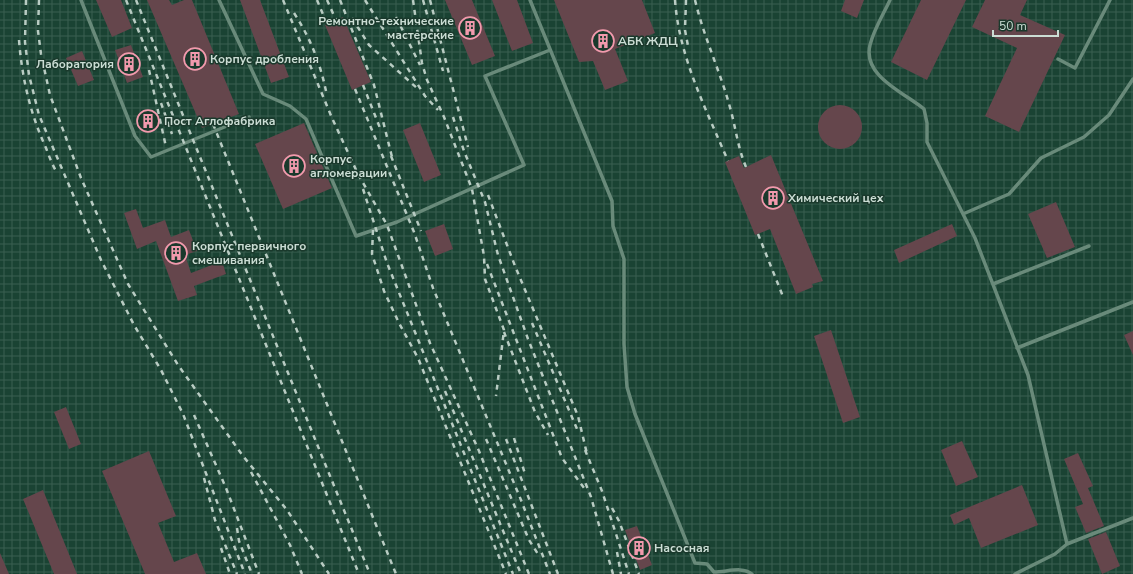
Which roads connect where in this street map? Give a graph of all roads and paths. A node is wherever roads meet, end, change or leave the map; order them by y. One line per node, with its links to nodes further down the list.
1 (81, 0): 9 (lane)
2 (219, 0): 6 (lane)
3 (530, 0): 6 (lane)
4 (890, 0): 10 (lane)
5 (1110, 0): 7 (lane)
6 (550, 50): 17 (lane)
7 (1058, 59)
8 (1133, 79): 10 (lane)
9 (249, 117)
10 (963, 214): 12 (lane)
11 (1089, 246): 12 (lane)
12 (993, 284): 14 (lane)
13 (1133, 302): 14 (lane)
14 (1017, 348): 16 (lane)
15 (1133, 518): 16 (lane)
16 (1067, 544): 18 (lane)
17 (752, 574)
18 (1015, 574)

